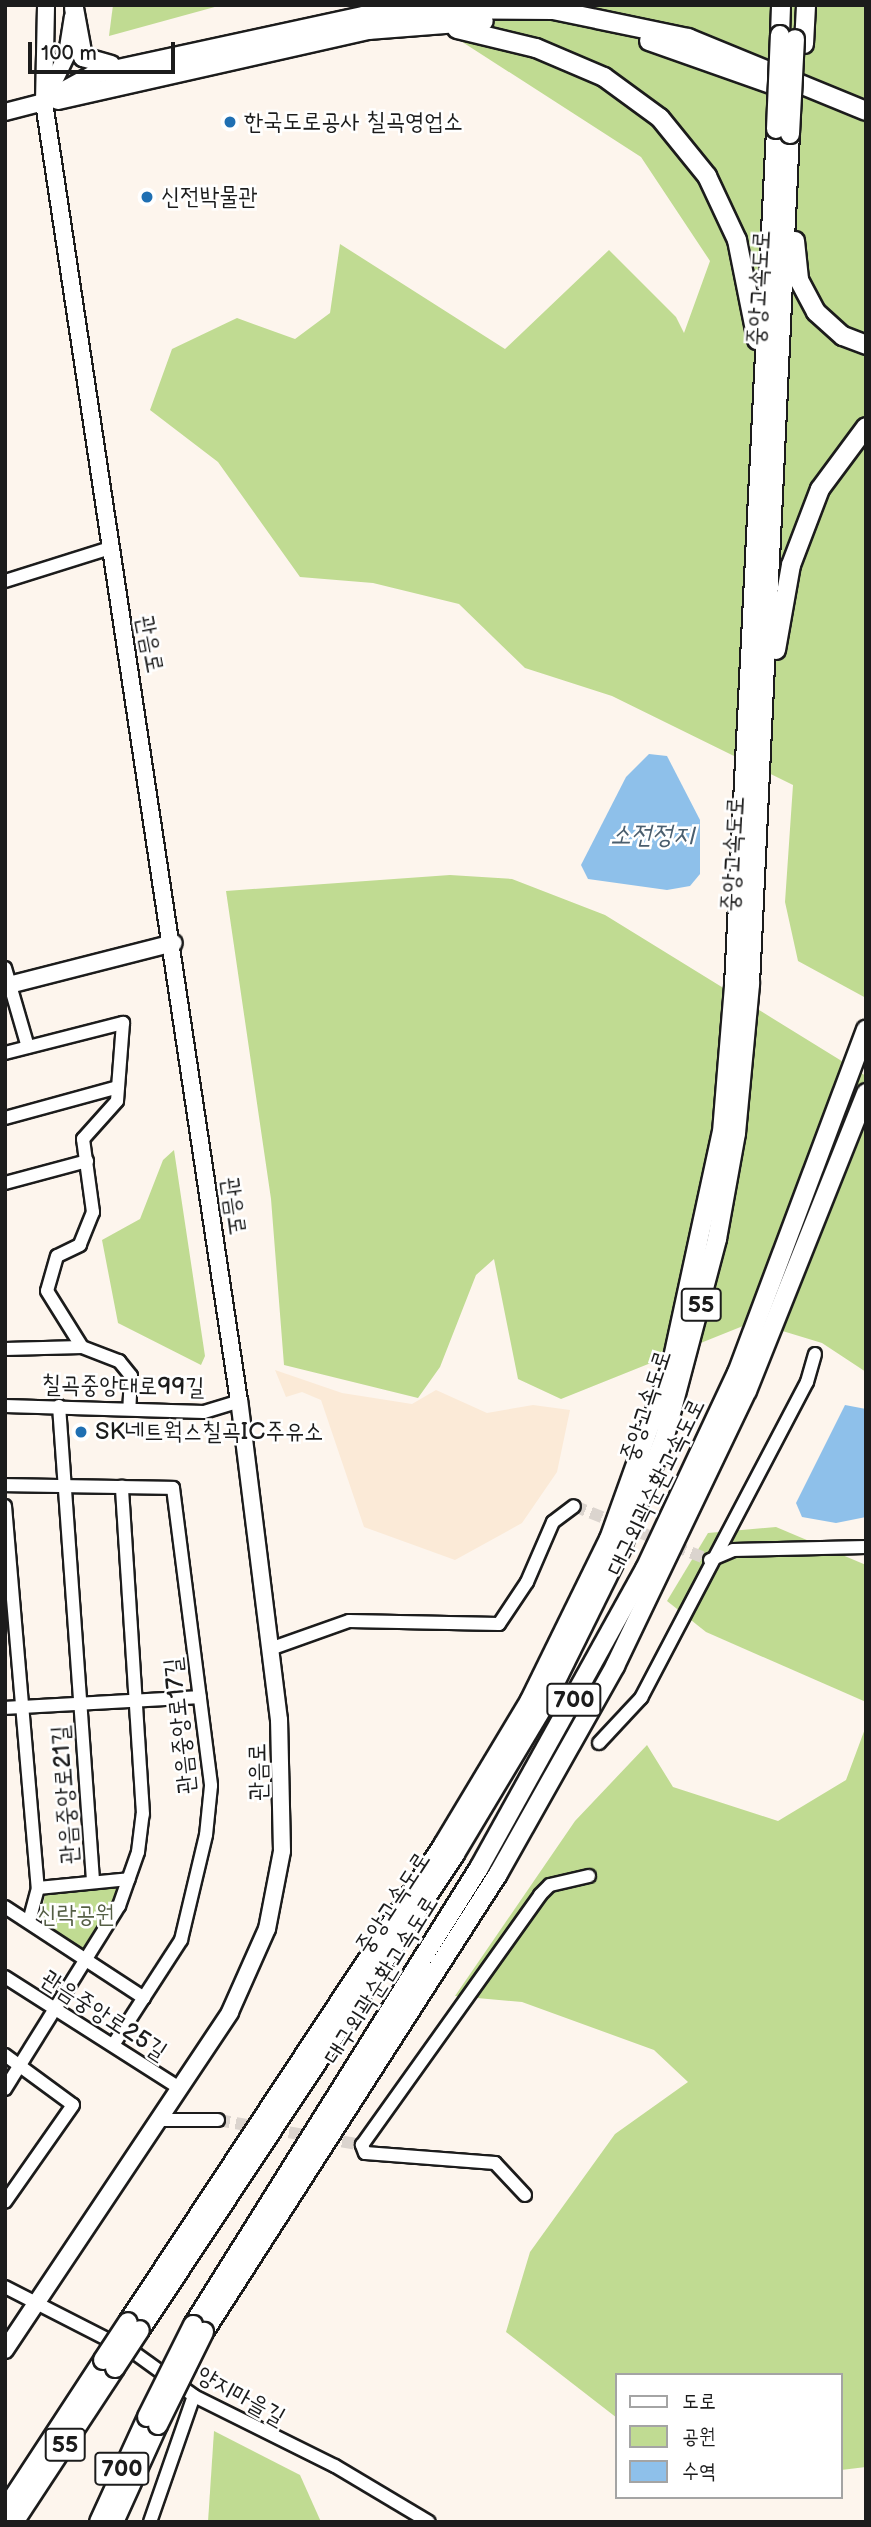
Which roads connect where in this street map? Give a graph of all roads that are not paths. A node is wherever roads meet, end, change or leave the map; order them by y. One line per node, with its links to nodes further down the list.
1 (46, 5): 9 (main road, 관음로)
2 (781, 5): 7 (highway, 중앙고속도로 / 55)
3 (796, 5): 7 (highway, 중앙고속도로 / 55)
4 (806, 5): 7 (highway)
5 (74, 7): 8 (highway); 9 (main road)
6 (423, 12): 8 (highway); 9 (highway); 10 (highway); 12 (highway); 16 (highway)
7 (793, 39): 13 (highway, 중앙고속도로 / 55, bridge)
8 (139, 64): 9 (highway)
9 (44, 102): 11 (main road); 17 (main road, 관음로)
10 (866, 111)
11 (5, 112)
12 (866, 122)
13 (788, 133): 14 (highway); 16 (highway, 중앙고속도로 / 55); 19 (highway, 중앙고속도로 / 55)
14 (866, 345)
15 (866, 427): 19 (highway)
16 (761, 452): 73 (highway, 중앙고속도로 / 55)
17 (110, 548): 18 (street); 20 (main road, 관음로)
18 (5, 580)
19 (764, 719): 73 (highway, 중앙고속도로 / 55)
20 (174, 943): 22 (main road); 34 (main road, 관음로)
21 (5, 968): 22 (street)
22 (8, 986): 24 (street)
23 (866, 1029): 74 (highway, 대구외곽순환고속도로 / 700)
24 (28, 1047): 25 (street); 26 (street)
25 (5, 1054)
26 (118, 1087): 28 (street); 29 (street)
27 (866, 1093): 74 (highway, 대구외곽순환고속도로 / 700)
28 (5, 1118)
29 (87, 1161): 30 (street); 31 (street)
30 (5, 1183)
31 (82, 1347): 32 (street); 37 (street)
32 (5, 1349)
33 (815, 1354): 44 (street)
34 (239, 1401): 37 (street, 칠곡중앙대로99길); 45 (main road, 관음로)
35 (5, 1406): 36 (street, 칠곡중앙대로99길)
36 (59, 1406): 37 (street, 칠곡중앙대로99길); 39 (street)
37 (129, 1409)
38 (5, 1485): 39 (street, 관음중앙로17길)
39 (61, 1486): 40 (street, 관음중앙로17길); 48 (street)
40 (122, 1487): 46 (street, 관음중앙로17길); 47 (street, 관음중앙로17길)
41 (5, 1506): 49 (street)
42 (574, 1506): 45 (street)
43 (866, 1547): 44 (street)
44 (710, 1559): 51 (street)
45 (270, 1649): 65 (main road, 관음로)
46 (200, 1697): 47 (street, 관음중앙로21길); 60 (street, 관음중앙로17길)
47 (136, 1702): 48 (street, 관음중앙로21길); 53 (street)
48 (79, 1704): 49 (street, 관음중앙로21길); 54 (street, 관음중앙로21길)
49 (23, 1707): 50 (street, 관음중앙로21길); 55 (street, 관음중앙로21길)
50 (5, 1708)
51 (599, 1743)
52 (589, 1876): 69 (street)
53 (129, 1880): 54 (street); 58 (street)
54 (93, 1882): 55 (street)
55 (38, 1888): 57 (street, 관음중앙로21길)
56 (5, 1907): 57 (street)
57 (29, 1922): 58 (street)
58 (89, 1960): 60 (street); 61 (street)
59 (5, 1977): 61 (street, 관음중앙로25길)
60 (144, 1998): 62 (street, 관음중앙로17길)
61 (55, 2009): 62 (street, 관음중앙로25길); 64 (street)
62 (113, 2045): 65 (street, 관음중앙로25길)
63 (5, 2055): 64 (street)
64 (20, 2066): 66 (street); 70 (street)
65 (179, 2088): 67 (main road, 관음로)
66 (5, 2089)
67 (159, 2120): 68 (street); 72 (main road, 관음로)
68 (218, 2120)
69 (525, 2195)
70 (5, 2202)
71 (5, 2287): 72 (street, 양지마을길)
72 (33, 2306): 75 (main road, 관음로); 77 (street, 양지마을길)
73 (134, 2326): 76 (highway, 중앙고속도로 / 55, bridge)
74 (199, 2329): 78 (highway, 대구외곽순환고속도로 / 700, bridge)
75 (5, 2350)
76 (109, 2364): 79 (highway, 중앙고속도로 / 55); 80 (highway, 중앙고속도로 / 55)
77 (194, 2396): 83 (street); 84 (street, 양지마을길)
78 (152, 2421): 81 (highway, 대구외곽순환고속도로 / 700); 82 (highway, 대구외곽순환고속도로 / 700)
79 (5, 2510)
80 (14, 2522)
81 (99, 2522)
82 (114, 2522)
83 (150, 2522)
84 (429, 2522)

